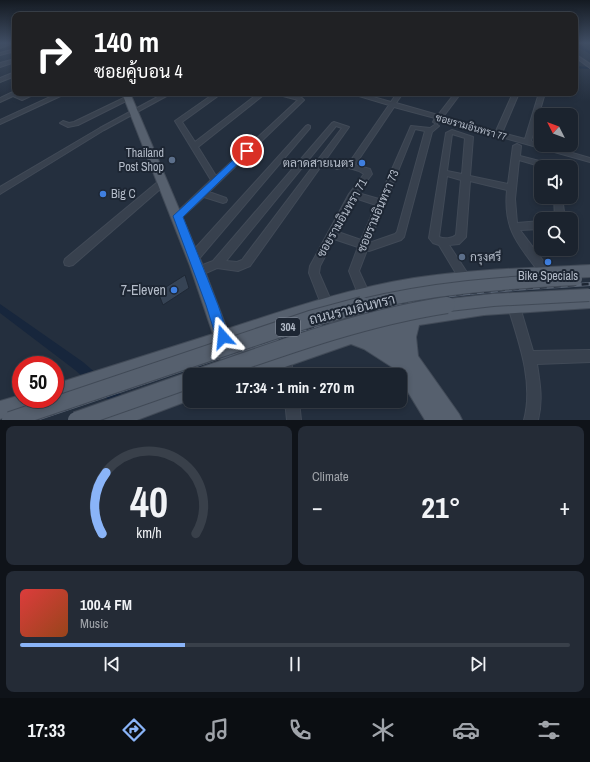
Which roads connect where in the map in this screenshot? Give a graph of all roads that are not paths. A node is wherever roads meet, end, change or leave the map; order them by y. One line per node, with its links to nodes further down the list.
1 (12, 75): 2 (street)
2 (0, 80)
3 (12, 95): 15 (street)
4 (57, 96): 18 (street)
5 (128, 96): 19 (main road); 24 (street)
6 (163, 96): 19 (street)
7 (214, 96): 30 (street)
8 (259, 96): 30 (street)
9 (290, 96): 38 (street)
10 (362, 96): 16 (street, ซอยรามอินทรา 77)
11 (397, 96): 16 (street, ซอยรามอินทรา 71)
12 (456, 96): 21 (street)
13 (515, 96): 27 (street)
14 (541, 96): 28 (street)
15 (0, 100)
16 (390, 104): 21 (street, ซอยรามอินทรา 77); 34 (street, ซอยรามอินทรา 71)
17 (12, 107): 18 (street)
18 (24, 111): 22 (street)
19 (133, 111): 23 (street); 39 (main road)
20 (106, 114): 23 (street)
21 (440, 118): 25 (street); 27 (street, ซอยรามอินทรา 77)
22 (0, 122)
23 (115, 122): 41 (street)
24 (63, 124)
25 (433, 126): 46 (street, ซอยรามอินทรา 73); 52 (street)
26 (308, 127): 53 (street)
27 (498, 135): 28 (street, ซอยรามอินทรา 77)
28 (527, 143): 32 (street, ซอยรามอินทรา 77)
29 (517, 146): 31 (street)
30 (193, 147): 38 (street)
31 (516, 157): 33 (street); 40 (street)
32 (590, 160)
33 (534, 162)
34 (351, 165): 35 (street); 43 (street, ซอยรามอินทรา 71)
35 (337, 167)
36 (443, 174): 37 (street); 37 (street); 51 (street)
37 (465, 179): 40 (street); 51 (street)
38 (215, 181): 42 (street)
39 (163, 182): 47 (main road); 54 (street)
40 (512, 188): 49 (street)
41 (0, 192): 44 (street)
42 (202, 193): 45 (street); 47 (street)
43 (353, 194): 46 (street); 50 (street, ซอยรามอินทรา 71)
44 (9, 197)
45 (223, 200)
46 (382, 203): 52 (street, ซอยรามอินทรา 73)
47 (178, 216): 53 (main road)
48 (534, 226): 49 (street)
49 (514, 227): 58 (street)
50 (331, 234): 52 (street); 64 (street, ซอยรามอินทรา 71)
51 (442, 242): 59 (street)
52 (363, 246): 62 (street, ซอยรามอินทรา 73)
53 (194, 257): 56 (main road)
54 (69, 262)
55 (217, 264): 55 (street); 56 (street)
56 (199, 271): 70 (main road)
57 (590, 271): 58 (main road, ถนนรามอินทรา / 304)
58 (546, 272): 59 (main road, ถนนรามอินทรา / 304)
59 (464, 277): 61 (main road, ถนนรามอินทรา / 304)
60 (583, 278): 89 (main road, ถนนรามอินทรา / 304, bridge)
61 (413, 284): 62 (main road, ถนนรามอินทรา / 304); 66 (main road)
62 (362, 295): 64 (main road, ถนนรามอินทรา / 304); 67 (main road)
63 (590, 298): 65 (main road, ถนนรามอินทรา / 304); 77 (main road, ถนนรามอินทรา / 304, bridge)
64 (323, 306): 69 (main road); 70 (main road, ถนนรามอินทรา / 304)
65 (514, 307): 66 (main road, ถนนรามอินทรา / 304); 73 (street)
66 (418, 319): 67 (main road, ถนนรามอินทรา / 304); 76 (main road)
67 (382, 328): 68 (main road, ถนนรามอินทรา / 304); 76 (main road)
68 (352, 337): 69 (main road, ถนนรามอินทรา / 304); 76 (main road)
69 (332, 344): 71 (main road, ถนนรามอินทรา / 304)
70 (225, 345): 71 (main road); 72 (main road, ถนนรามอินทรา / 304); 78 (main road)
71 (310, 351): 74 (main road, ถนนรามอินทรา / 304)
72 (168, 356): 82 (main road, ถนนรามอินทรา / 304); 84 (main road)
73 (529, 358): 75 (street); 94 (street)
74 (284, 359): 79 (main road, ถนนรามอินทรา / 304); 80 (street)
75 (589, 359)
76 (404, 361): 92 (main road); 93 (main road)
77 (224, 368)
78 (230, 368)
79 (259, 368)
80 (286, 368)
81 (183, 382): 90 (main road, bridge)
82 (64, 390)
83 (183, 394): 84 (main road)
84 (161, 402): 88 (main road)
85 (12, 406): 87 (main road)
86 (293, 408): 91 (street)
87 (0, 410)
88 (119, 418)
89 (10, 420)
90 (76, 420)
91 (294, 420)
92 (435, 420)
93 (453, 420)
94 (531, 420)

